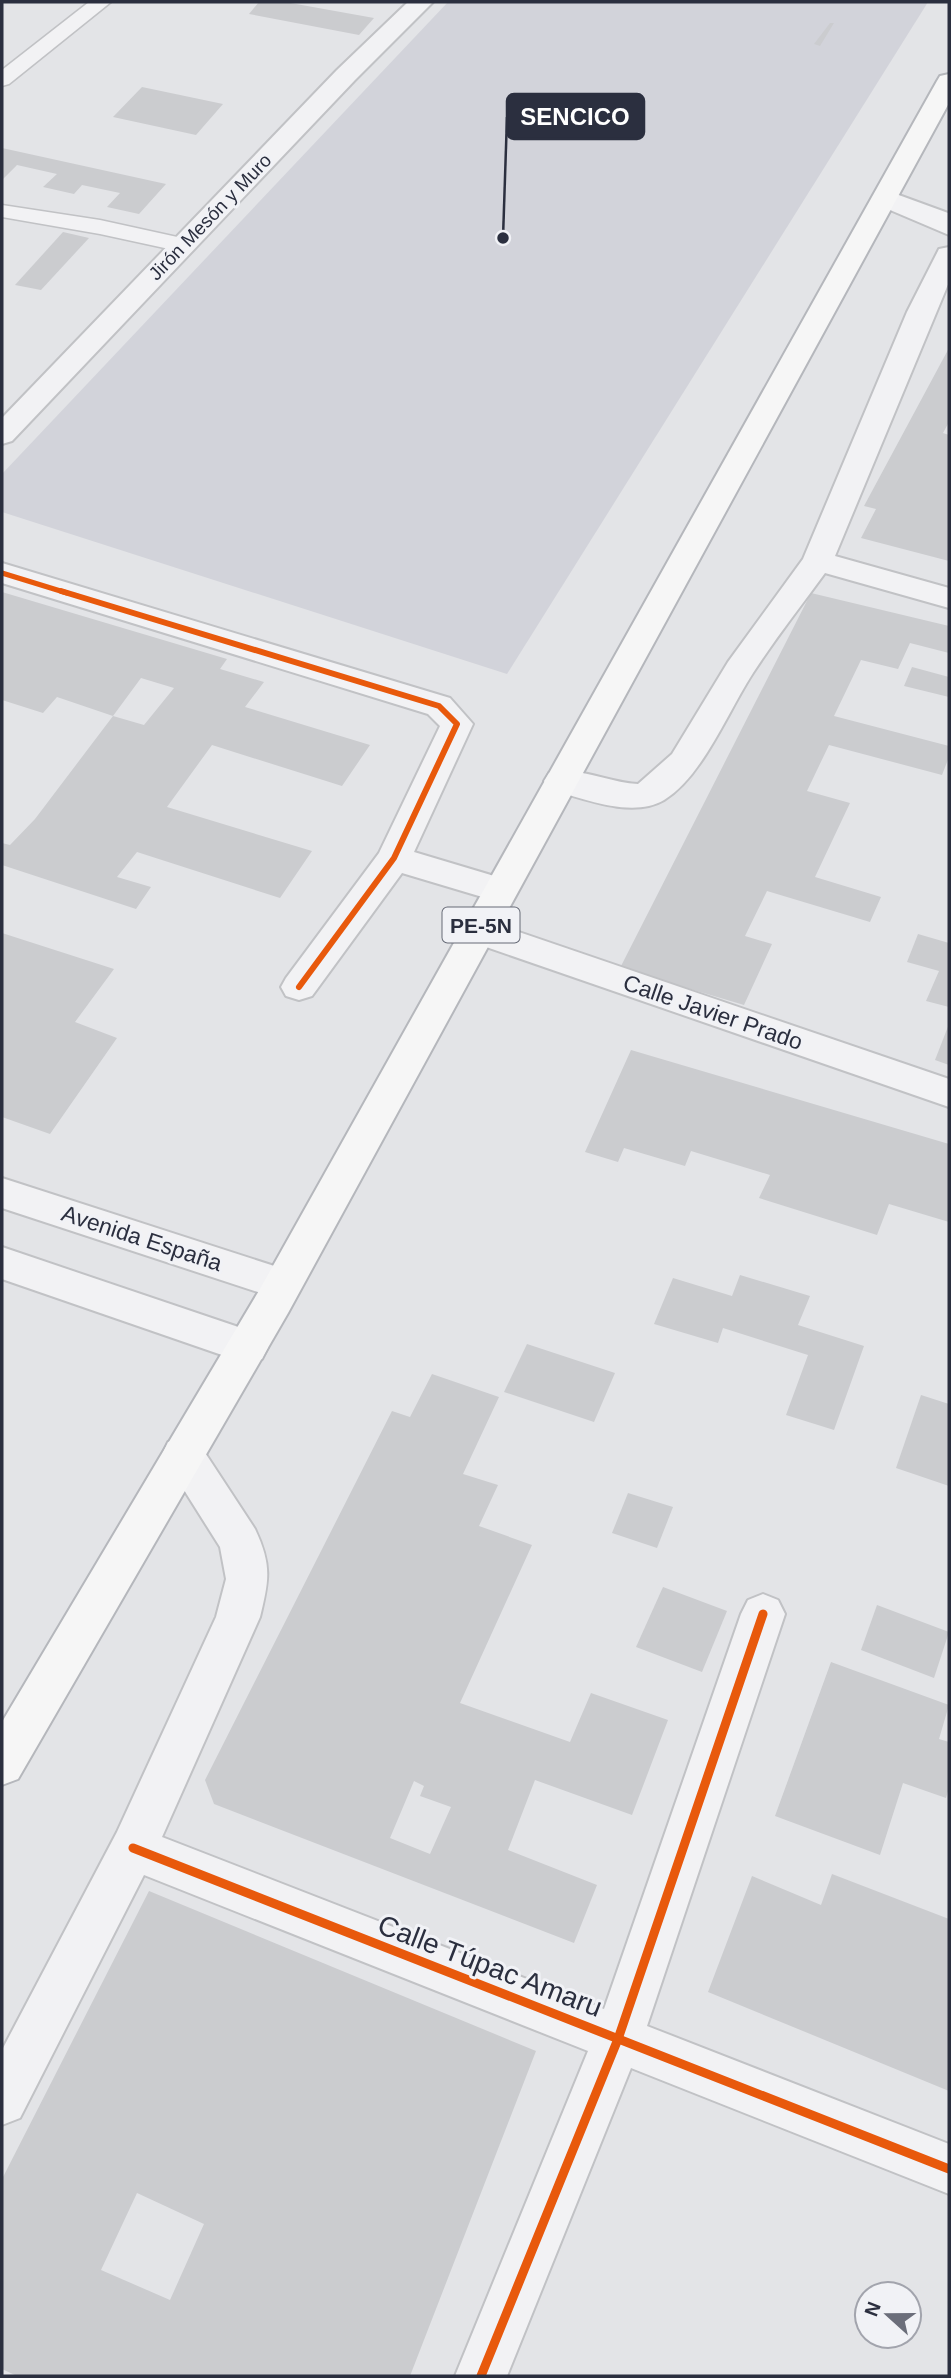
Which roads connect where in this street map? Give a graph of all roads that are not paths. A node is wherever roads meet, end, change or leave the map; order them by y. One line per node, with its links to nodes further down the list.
1 (101, 2): 3 (lane)
2 (421, 2): 8 (street, Jirón Mesón y Muro)
3 (2, 80)
4 (949, 81): 5 (highway, PE-5N)
5 (885, 198): 7 (street); 14 (highway, PE-5N)
6 (2, 211): 8 (lane)
7 (949, 226)
8 (183, 245): 10 (street, Jirón Mesón y Muro)
9 (949, 256): 11 (street)
10 (2, 435)
11 (818, 561): 13 (street); 14 (street)
12 (2, 573): 15 (street)
13 (949, 598)
14 (561, 781): 16 (highway, PE-5N)
15 (394, 858): 16 (street); 18 (street)
16 (499, 890): 17 (highway, PE-5N)
17 (478, 931): 19 (street, Calle Javier Prado); 22 (highway, PE-5N)
18 (299, 987)
19 (949, 1093)
20 (2, 1193): 22 (street, Avenida España)
21 (2, 1263): 23 (street)
22 (282, 1284): 23 (highway, PE-5N)
23 (248, 1347): 24 (highway, PE-5N)
24 (183, 1455): 26 (highway, PE-5N); 27 (street)
25 (763, 1614): 28 (street)
26 (2, 1764)
27 (133, 1848): 28 (street, Calle Túpac Amaru); 29 (street)
28 (618, 2039): 30 (street, Calle Túpac Amaru); 31 (street)
29 (2, 2100)
30 (949, 2169)
31 (481, 2376)

